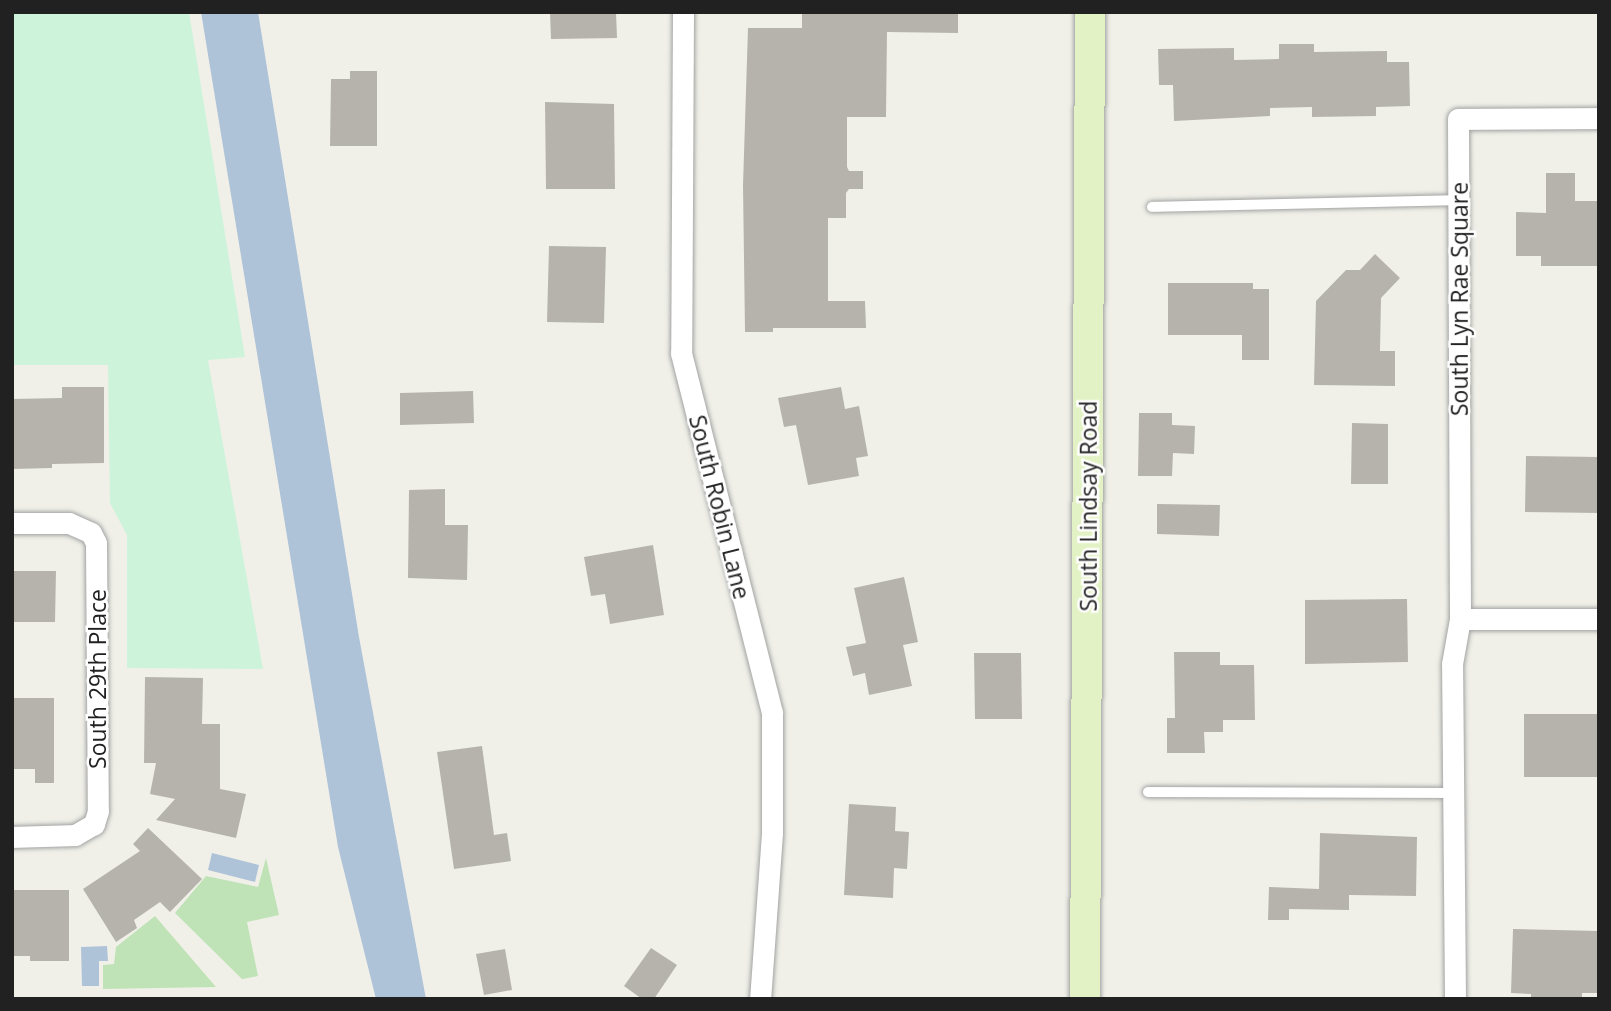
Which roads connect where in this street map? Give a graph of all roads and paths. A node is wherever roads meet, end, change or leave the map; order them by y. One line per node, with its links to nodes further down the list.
1 (683, 12): 12 (street, South Robin Lane)
2 (1090, 12): 13 (main road, South Lindsay Road)
3 (1599, 118): 4 (street, South Lyn Rae Square)
4 (1458, 200): 5 (lane); 7 (street, South Lyn Rae Square)
5 (1152, 207)
6 (12, 523): 11 (street, South 29th Place)
7 (1460, 619): 8 (street); 10 (street, South Lyn Rae Square)
8 (1599, 619)
9 (1148, 792): 10 (lane)
10 (1453, 793): 14 (street, South Lyn Rae Square)
11 (12, 837)
12 (760, 999)
13 (1085, 999)
14 (1455, 999)

